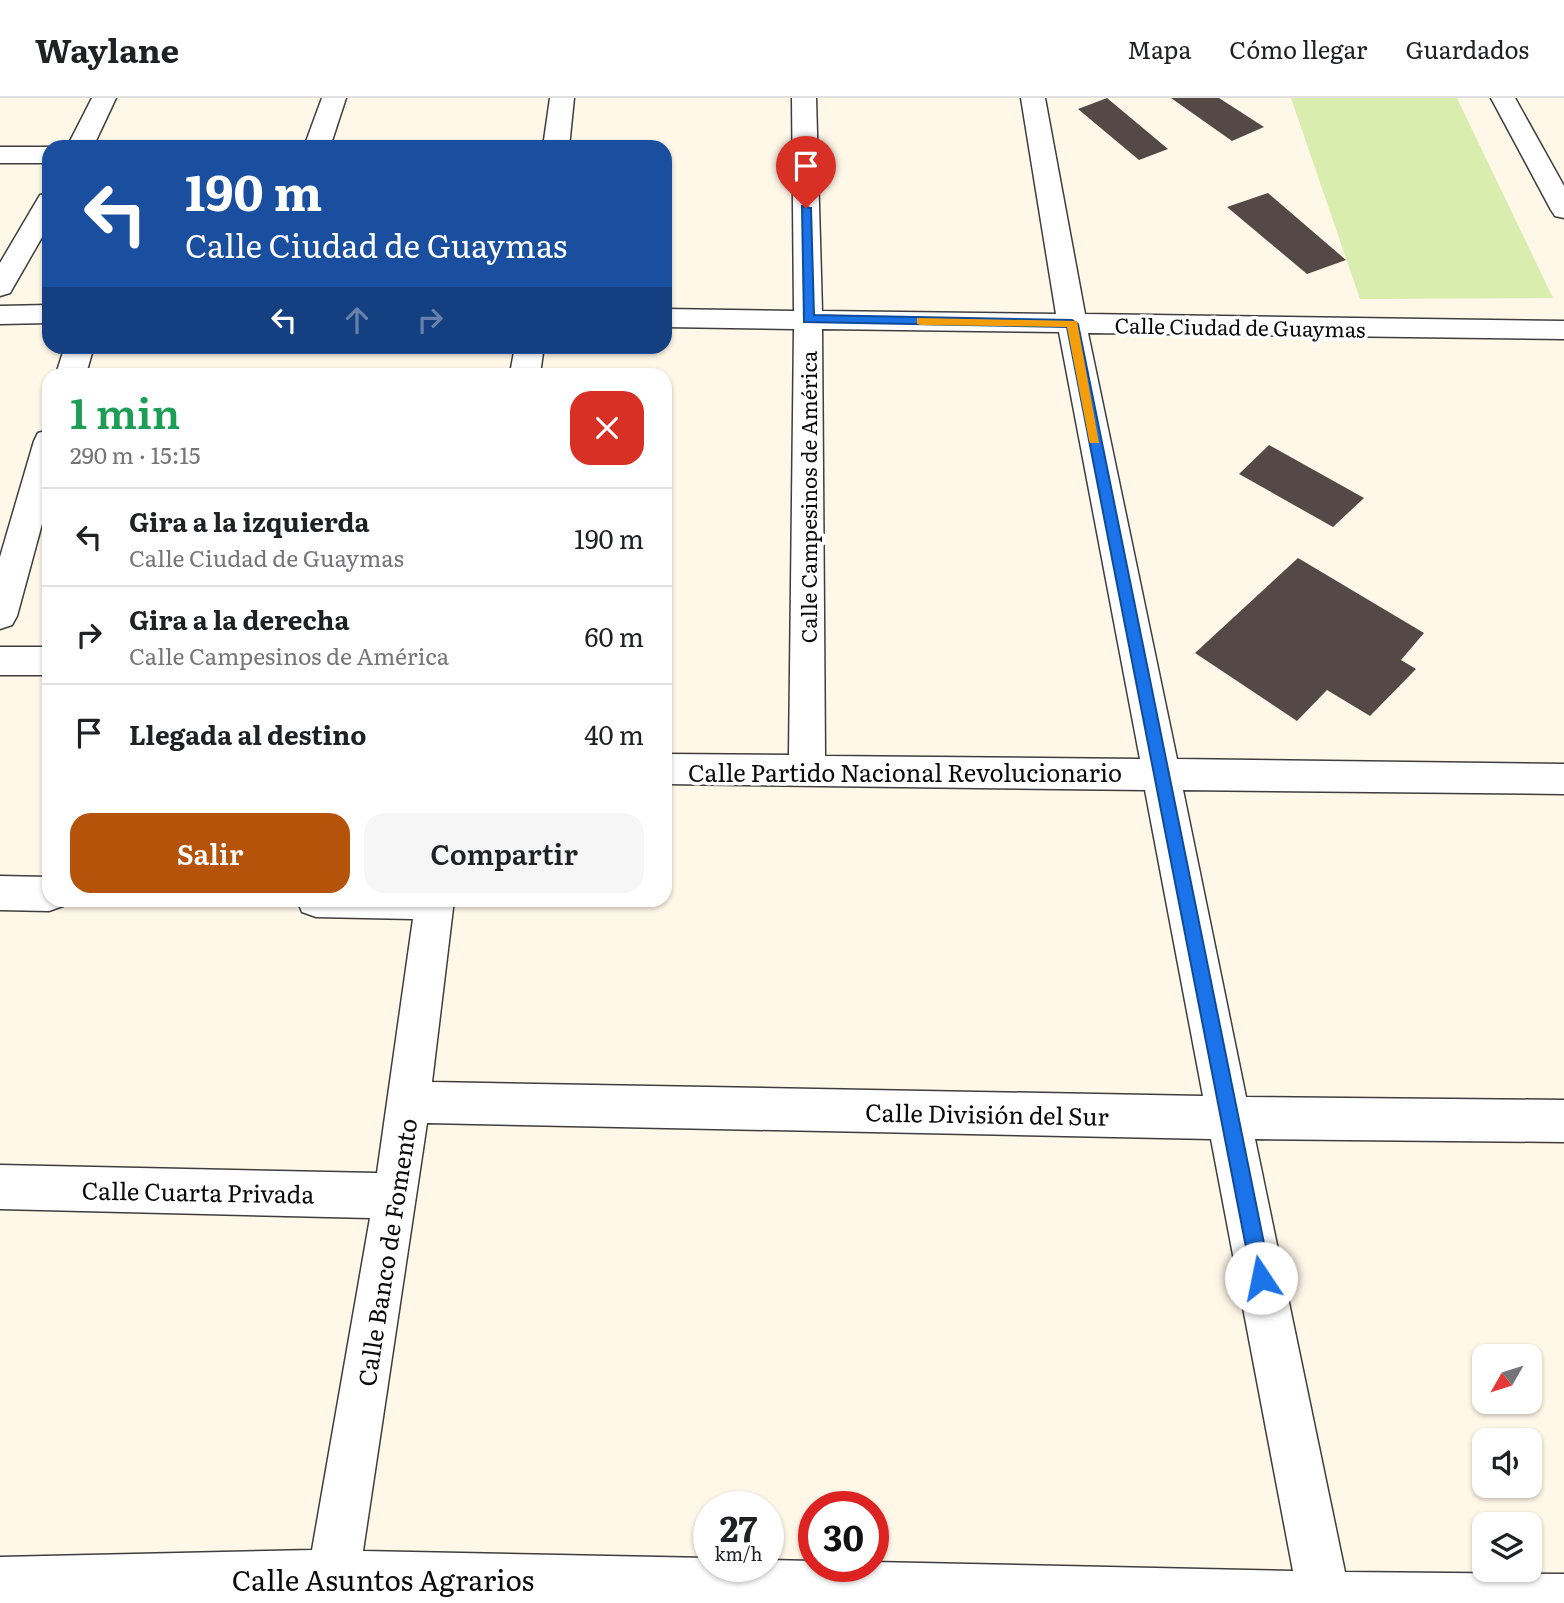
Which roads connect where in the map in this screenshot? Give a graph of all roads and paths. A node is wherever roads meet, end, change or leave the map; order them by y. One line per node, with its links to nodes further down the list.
1 (104, 98): 7 (street)
2 (334, 98): 8 (street)
3 (562, 98): 9 (street)
4 (804, 98): 18 (street, Calle Campesinos de América)
5 (1033, 98): 19 (street)
6 (1503, 98): 12 (street)
7 (83, 140)
8 (319, 140)
9 (557, 140)
10 (0, 155): 11 (street)
11 (42, 155)
12 (1564, 210)
13 (42, 213): 14 (street)
14 (0, 287)
15 (42, 314): 16 (street)
16 (0, 315)
17 (672, 318): 18 (street, Calle Ciudad de Guaymas)
18 (808, 319): 19 (street, Calle Ciudad de Guaymas); 26 (street, Calle Campesinos de América)
19 (1072, 324): 20 (street, Calle Ciudad de Guaymas); 27 (street)
20 (1564, 330)
21 (42, 485): 22 (street)
22 (0, 616)
23 (0, 660): 24 (street)
24 (42, 661)
25 (672, 769): 26 (street, Calle Partido Nacional Revolucionario)
26 (807, 770): 27 (street, Calle Partido Nacional Revolucionario)
27 (1160, 773): 28 (street, Calle Partido Nacional Revolucionario); 33 (street)
28 (1564, 779)
29 (0, 893): 30 (street)
30 (42, 894)
31 (433, 907): 32 (street, Calle Banco de Fomento)
32 (410, 1102): 33 (street, Calle División del Sur); 36 (street, Calle Banco de Fomento)
33 (1230, 1118): 34 (street, Calle División del Sur); 40 (street)
34 (1564, 1121)
35 (0, 1187): 36 (street, Calle Cuarta Privada)
36 (396, 1196): 38 (street, Calle Banco de Fomento)
37 (0, 1583): 38 (street, Calle Asuntos Agrarios)
38 (331, 1589): 39 (street, Calle Asuntos Agrarios)
39 (825, 1595): 40 (street, Calle Asuntos Agrarios)
40 (1325, 1600): 41 (street, Calle Asuntos Agrarios)
41 (1564, 1600)

